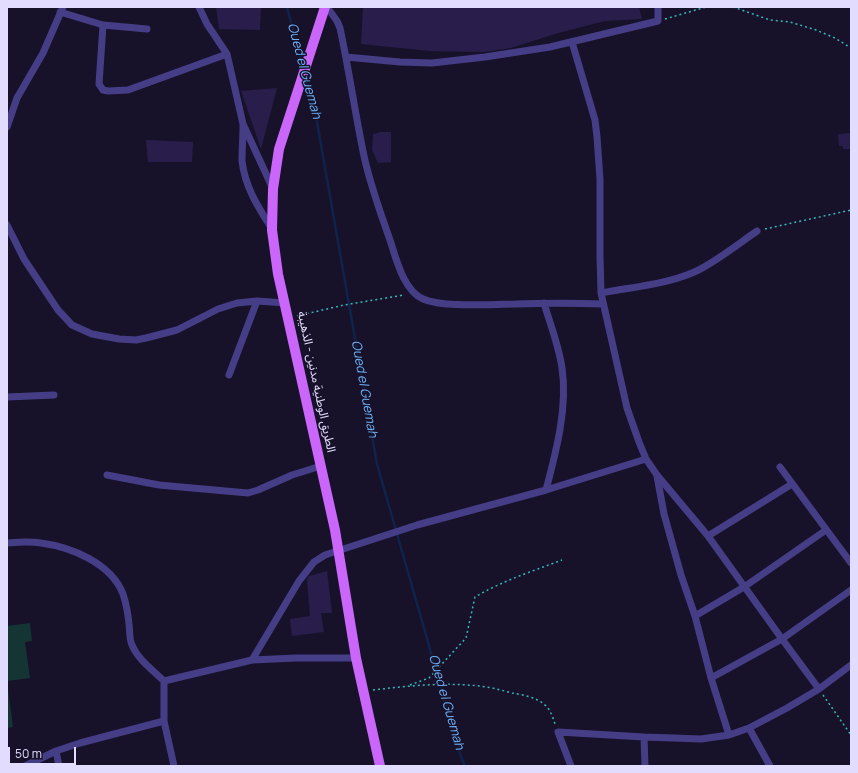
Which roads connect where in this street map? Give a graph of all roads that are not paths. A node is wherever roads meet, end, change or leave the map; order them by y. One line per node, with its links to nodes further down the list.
1 (199, 7): 8 (street)
2 (326, 7): 9 (street); 12 (main road, الطريق الوطنية مدنين - الذهيبة)
3 (658, 7): 7 (street)
4 (62, 10): 5 (street); 11 (street)
5 (102, 24): 6 (street); 8 (street)
6 (147, 29)
7 (572, 42): 9 (street); 16 (street)
8 (227, 54): 10 (street)
9 (346, 57): 19 (street)
10 (243, 124): 12 (street); 14 (street)
11 (7, 127)
12 (273, 189): 14 (main road, الطريق الوطنية مدنين - الذهيبة)
13 (7, 225): 17 (street)
14 (272, 230): 18 (main road, الطريق الوطنية مدنين - الذهيبة)
15 (757, 231): 16 (street)
16 (601, 293): 20 (street)
17 (257, 301): 18 (street); 21 (street)
18 (285, 303): 25 (main road, الطريق الوطنية مدنين - الذهيبة)
19 (544, 303): 20 (street); 30 (street)
20 (603, 304): 24 (street)
21 (229, 375)
22 (54, 395): 23 (street)
23 (7, 397)
24 (646, 459): 28 (street); 30 (street)
25 (321, 466): 27 (street); 34 (main road, الطريق الوطنية مدنين - الذهيبة)
26 (780, 467): 29 (street)
27 (107, 475)
28 (657, 475): 32 (street); 38 (street)
29 (792, 484): 31 (street); 32 (street)
30 (546, 490): 34 (street)
31 (826, 530): 35 (street); 36 (street)
32 (708, 536): 36 (street)
33 (7, 543): 44 (street)
34 (339, 550): 40 (main road, الطريق الوطنية مدنين - الذهيبة); 41 (street)
35 (851, 563)
36 (744, 587): 38 (street); 39 (street)
37 (851, 590): 39 (street)
38 (695, 616): 43 (street)
39 (782, 639): 43 (street); 45 (street)
40 (356, 658): 41 (street); 54 (main road, الطريق الوطنية مدنين - الذهيبة)
41 (252, 660): 44 (street)
42 (851, 665): 45 (street)
43 (711, 678): 48 (street)
44 (164, 681): 46 (street)
45 (819, 689): 47 (street)
46 (164, 721): 50 (street); 53 (street)
47 (749, 728): 48 (street); 57 (street)
48 (729, 735): 49 (street)
49 (644, 737): 55 (street); 56 (street)
50 (56, 751): 51 (street); 52 (street)
51 (24, 766)
52 (59, 766)
53 (174, 766)
54 (380, 766)
55 (571, 766)
56 (645, 766)
57 (770, 766)

